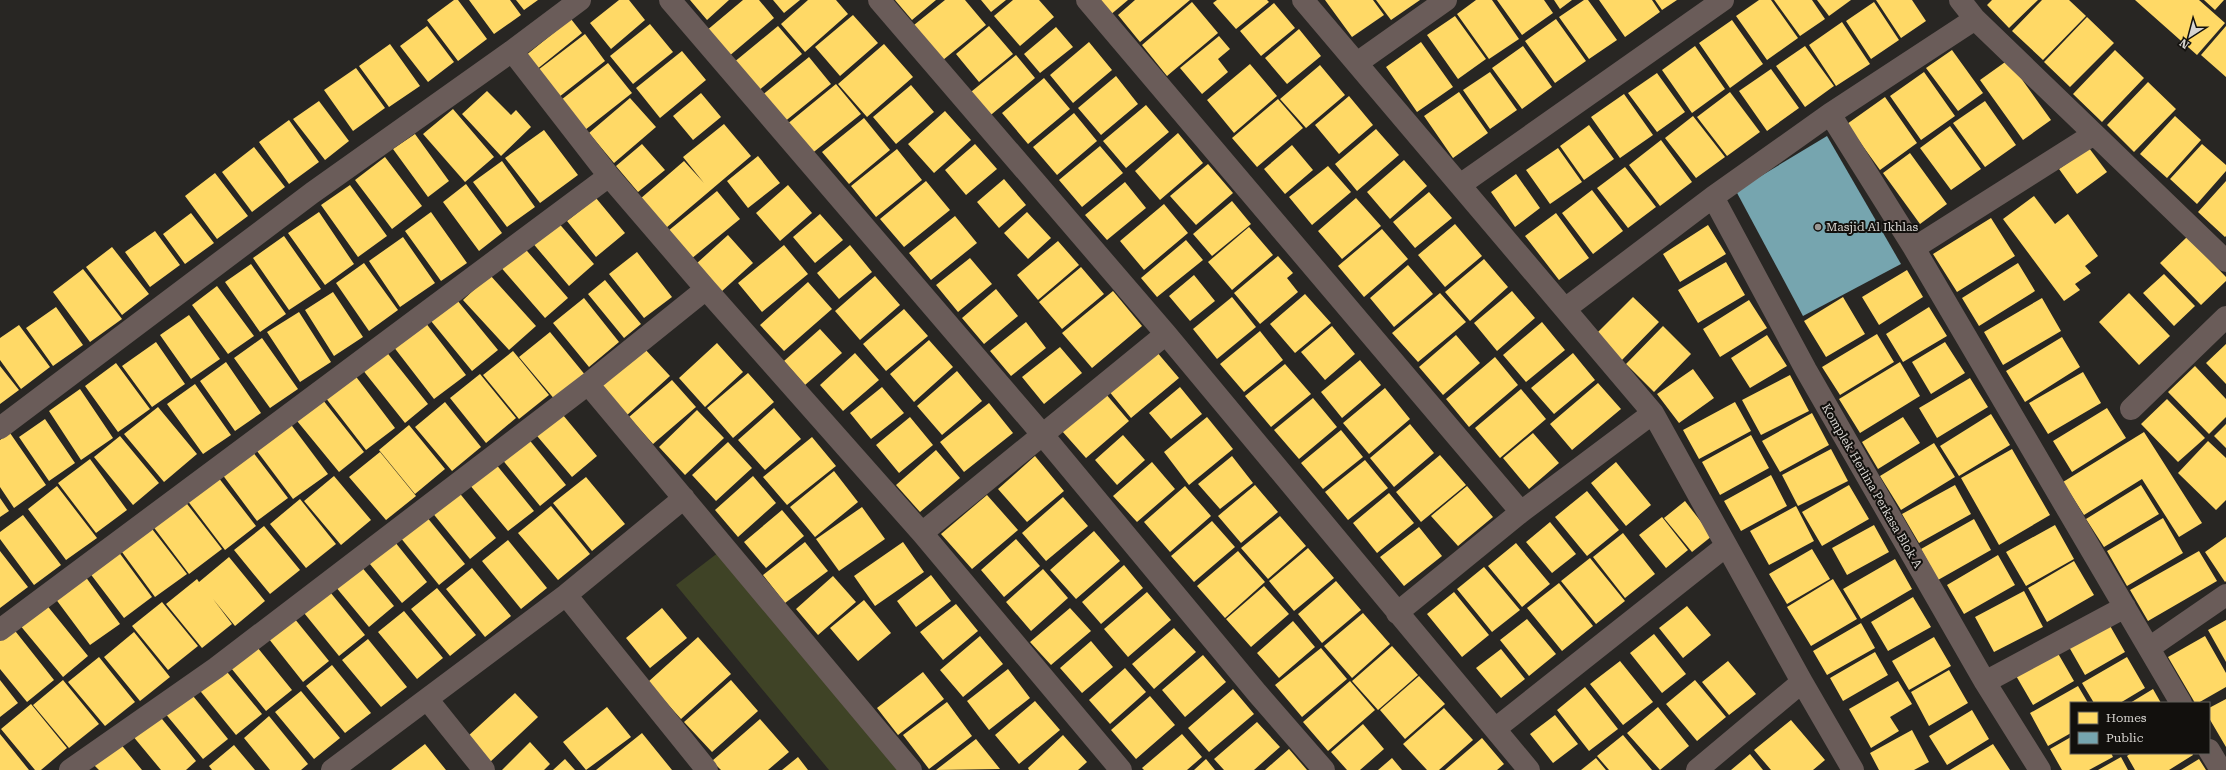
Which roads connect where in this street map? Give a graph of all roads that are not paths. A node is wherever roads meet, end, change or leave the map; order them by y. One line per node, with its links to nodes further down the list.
1 (580, 0): 10 (street)
2 (670, 0): 27 (street)
3 (879, 0): 22 (street)
4 (1087, 0): 29 (street)
5 (1303, 0): 11 (street)
6 (1446, 0): 11 (street)
7 (1722, 0): 15 (street)
8 (1960, 0): 9 (street)
9 (1975, 19): 12 (street); 13 (street)
10 (512, 51): 14 (street); 26 (street)
11 (1356, 63): 15 (street)
12 (1830, 114): 16 (street); 17 (street)
13 (2094, 134): 17 (street); 18 (street)
14 (609, 176): 19 (street); 36 (street)
15 (1460, 185): 20 (street)
16 (1713, 196): 20 (street); 39 (street, Komplek Herlina Perkasa Blok A)
17 (1914, 248): 34 (street)
18 (2226, 261)
19 (706, 289): 23 (street); 30 (street)
20 (1565, 309): 25 (street)
21 (2226, 317): 24 (street)
22 (1166, 334): 27 (street); 35 (street)
23 (588, 384): 28 (street); 44 (street)
24 (2131, 409)
25 (1653, 413): 29 (street); 31 (street)
26 (0, 428)
27 (1042, 434): 30 (street); 50 (street)
28 (684, 498): 32 (street); 48 (street)
29 (1521, 512): 35 (street)
30 (922, 533): 49 (street)
31 (1726, 546): 38 (street); 42 (street)
32 (566, 595): 40 (street); 47 (street)
33 (2226, 595): 37 (street)
34 (2125, 607): 37 (street); 39 (street)
35 (1397, 613): 42 (street)
36 (0, 630)
37 (2149, 648): 41 (street)
38 (1802, 682): 52 (street); 53 (street)
39 (1985, 682): 54 (street, Komplek Herlina Perkasa Blok A)
40 (427, 699): 45 (street); 46 (street)
41 (2181, 702)
42 (1495, 729): 51 (street)
43 (2210, 752): 55 (street)
44 (70, 770)
45 (332, 770)
46 (484, 770)
47 (707, 770)
48 (911, 770)
49 (1121, 770)
50 (1324, 770)
51 (1528, 770)
52 (1696, 770)
53 (1853, 770)
54 (2040, 770)
55 (2221, 770)

